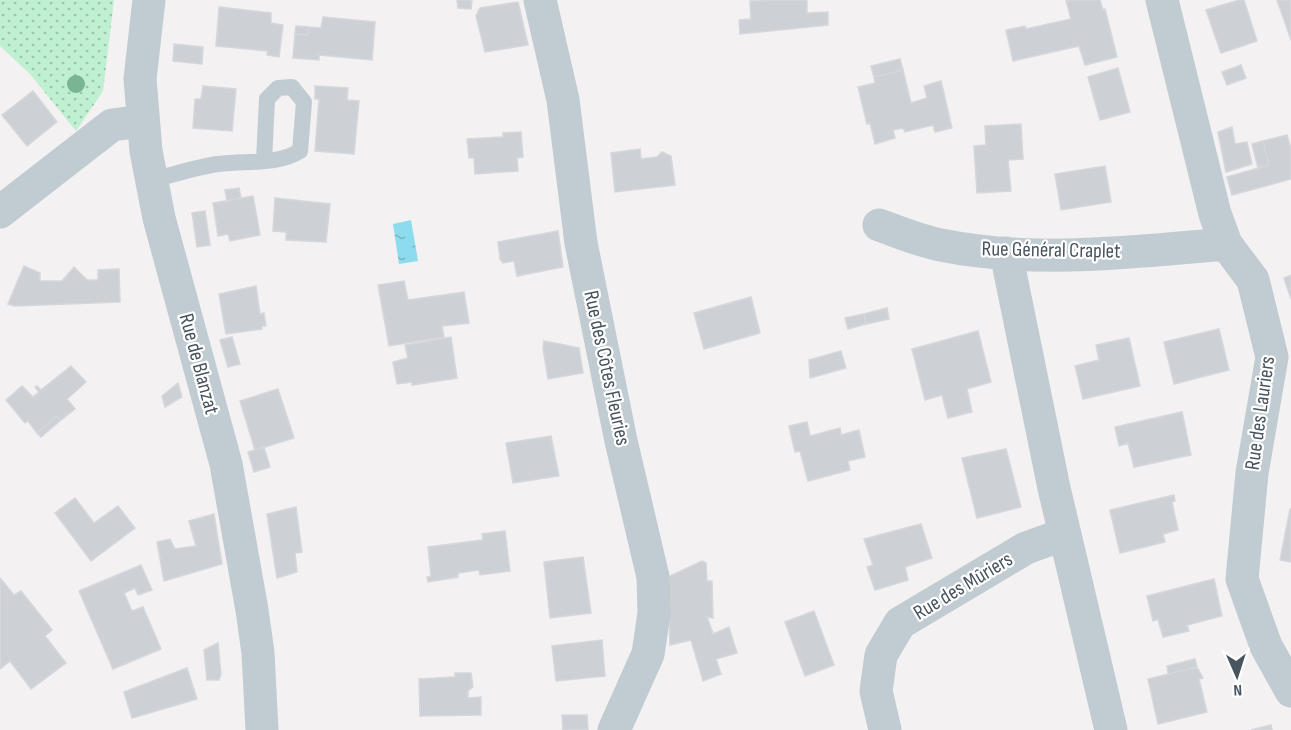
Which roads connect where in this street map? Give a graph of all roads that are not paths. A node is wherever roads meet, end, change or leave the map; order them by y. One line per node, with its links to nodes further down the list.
1 (149, 0): 4 (street, Rue de Blanzat)
2 (540, 0): 14 (street, Rue des Côtes Fleuries)
3 (1162, 0): 9 (street, Rue des Lauriers)
4 (142, 121): 6 (street, Rue de Blanzat); 7 (street)
5 (264, 161): 6 (lane)
6 (151, 180): 13 (street, Rue de Blanzat)
7 (1, 208)
8 (879, 225): 10 (street, Rue Général Craplet)
9 (1226, 244): 10 (street, Rue Général Craplet); 12 (street, Rue des Lauriers)
10 (1006, 253): 11 (street)
11 (1065, 534): 15 (street, Rue des Mûriers); 16 (street)
12 (1291, 691)
13 (262, 730)
14 (614, 730)
15 (885, 730)
16 (1111, 730)

